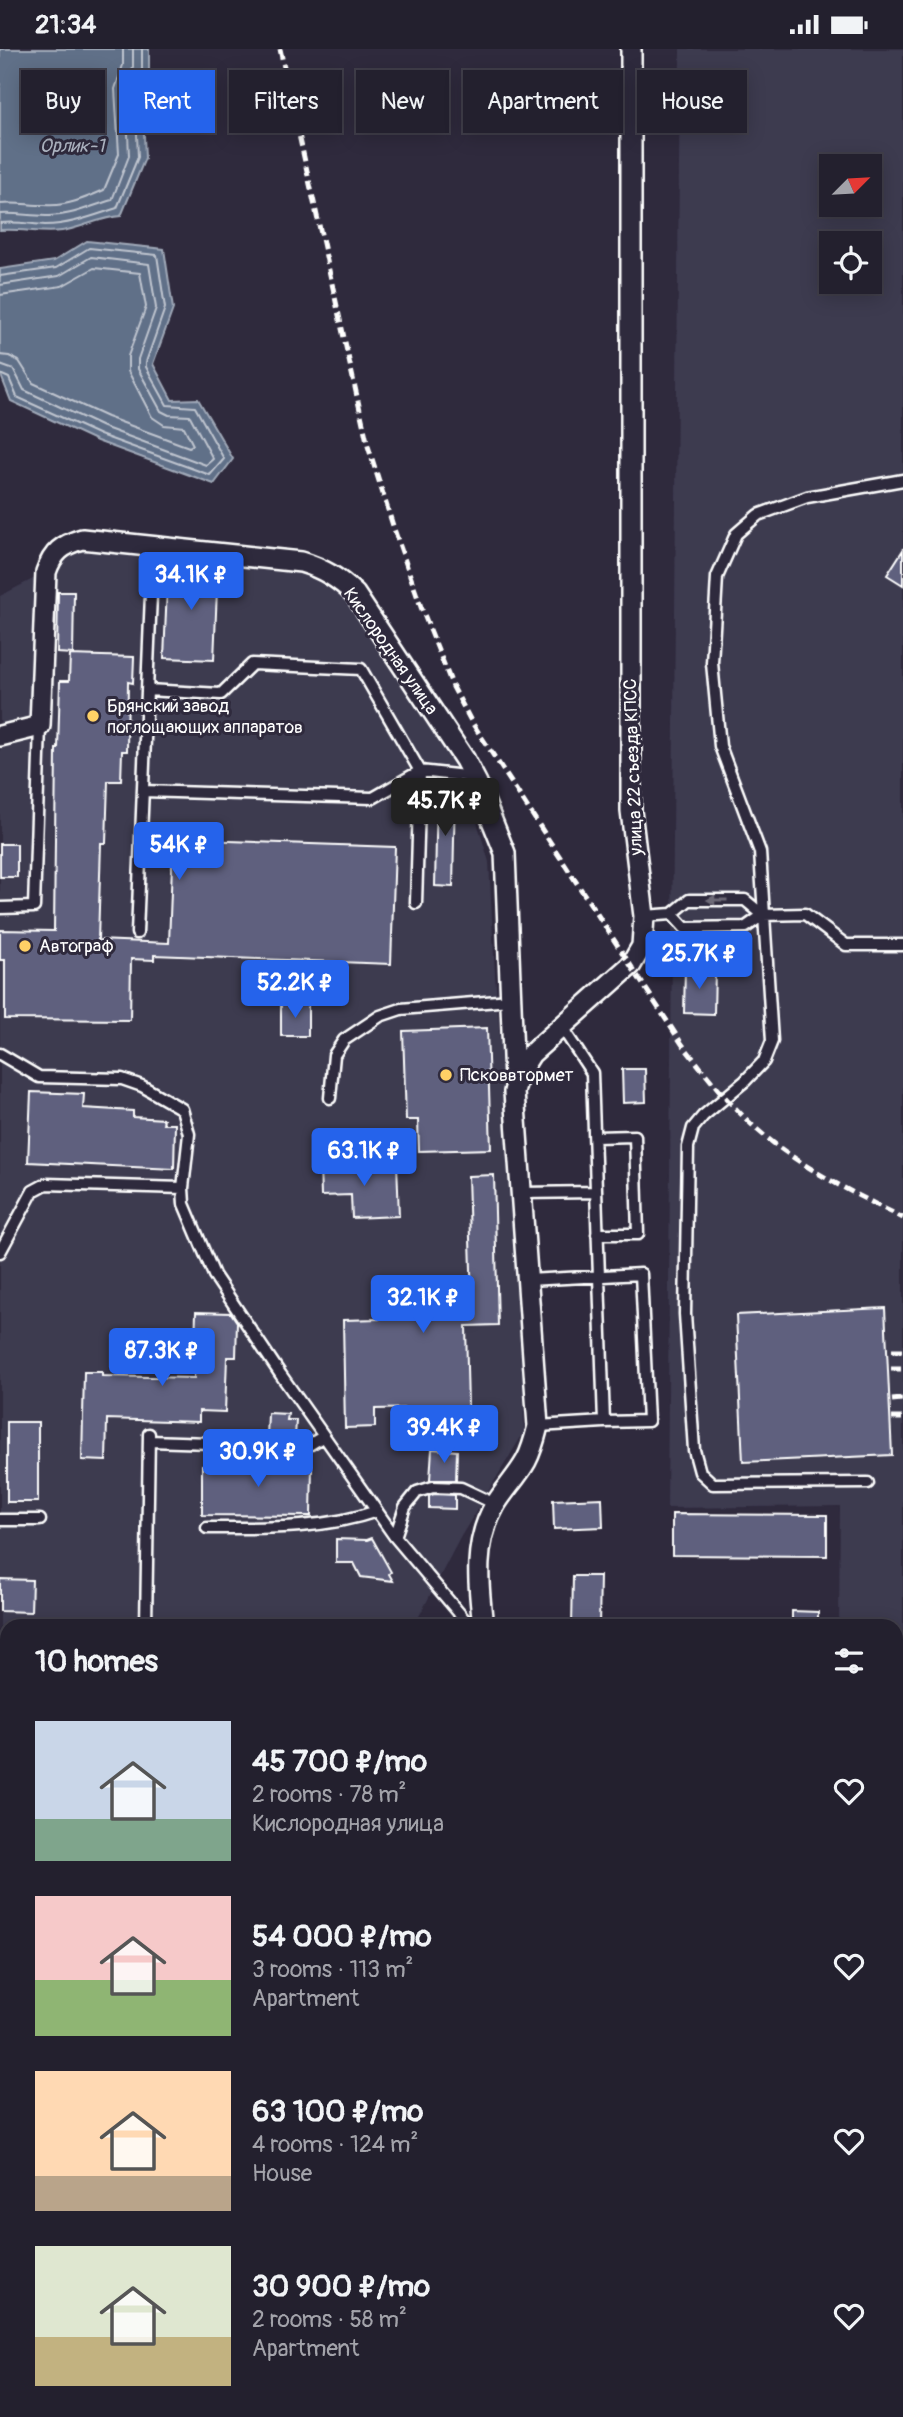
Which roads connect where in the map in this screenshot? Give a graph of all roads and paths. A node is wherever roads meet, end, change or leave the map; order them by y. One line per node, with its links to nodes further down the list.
1 (631, 49): 14 (street, улица 22 съезда КПСС)
2 (903, 480): 13 (lane)
3 (153, 546): 4 (lane); 5 (street, Кислородная улица); 8 (street, Кислородная улица)
4 (147, 690): 7 (lane); 9 (lane)
5 (40, 726): 6 (street); 11 (lane)
6 (0, 736)
7 (420, 772): 8 (lane); 9 (lane); 10 (lane)
8 (474, 777): 17 (street, Кислородная улица)
9 (143, 791): 15 (lane)
10 (416, 903)
11 (0, 908)
12 (672, 914): 13 (lane); 13 (lane, one-way to 12); 14 (lane)
13 (763, 915): 16 (lane); 33 (lane)
14 (643, 916): 18 (street, улица 22 съезда КПСС)
15 (137, 933)
16 (903, 945)
17 (510, 1000): 20 (street, Кислородная улица); 21 (lane)
18 (561, 1026): 20 (street, улица 22 съезда КПСС); 22 (lane)
19 (0, 1054): 23 (lane)
20 (514, 1092): 25 (street, улица 22 съезда КПСС)
21 (330, 1098)
22 (595, 1137): 24 (lane); 26 (lane)
23 (183, 1188): 27 (lane); 32 (lane)
24 (596, 1192): 25 (lane); 26 (lane)
25 (522, 1193): 29 (street, улица 22 съезда КПСС)
26 (597, 1234): 28 (lane)
27 (0, 1252)
28 (598, 1277): 29 (lane); 30 (lane); 30 (lane)
29 (528, 1280): 31 (street, улица 22 съезда КПСС)
30 (604, 1422): 31 (lane)
31 (538, 1426): 34 (street, улица 22 съезда КПСС)
32 (324, 1436): 35 (lane); 40 (lane)
33 (868, 1483)
34 (495, 1504): 39 (lane); 42 (street, улица 22 съезда КПСС)
35 (377, 1511): 38 (lane); 39 (lane)
36 (0, 1520): 37 (lane)
37 (40, 1520)
38 (207, 1528)
39 (395, 1537): 41 (lane)
40 (146, 1619)
41 (464, 1619)
42 (482, 1619)

